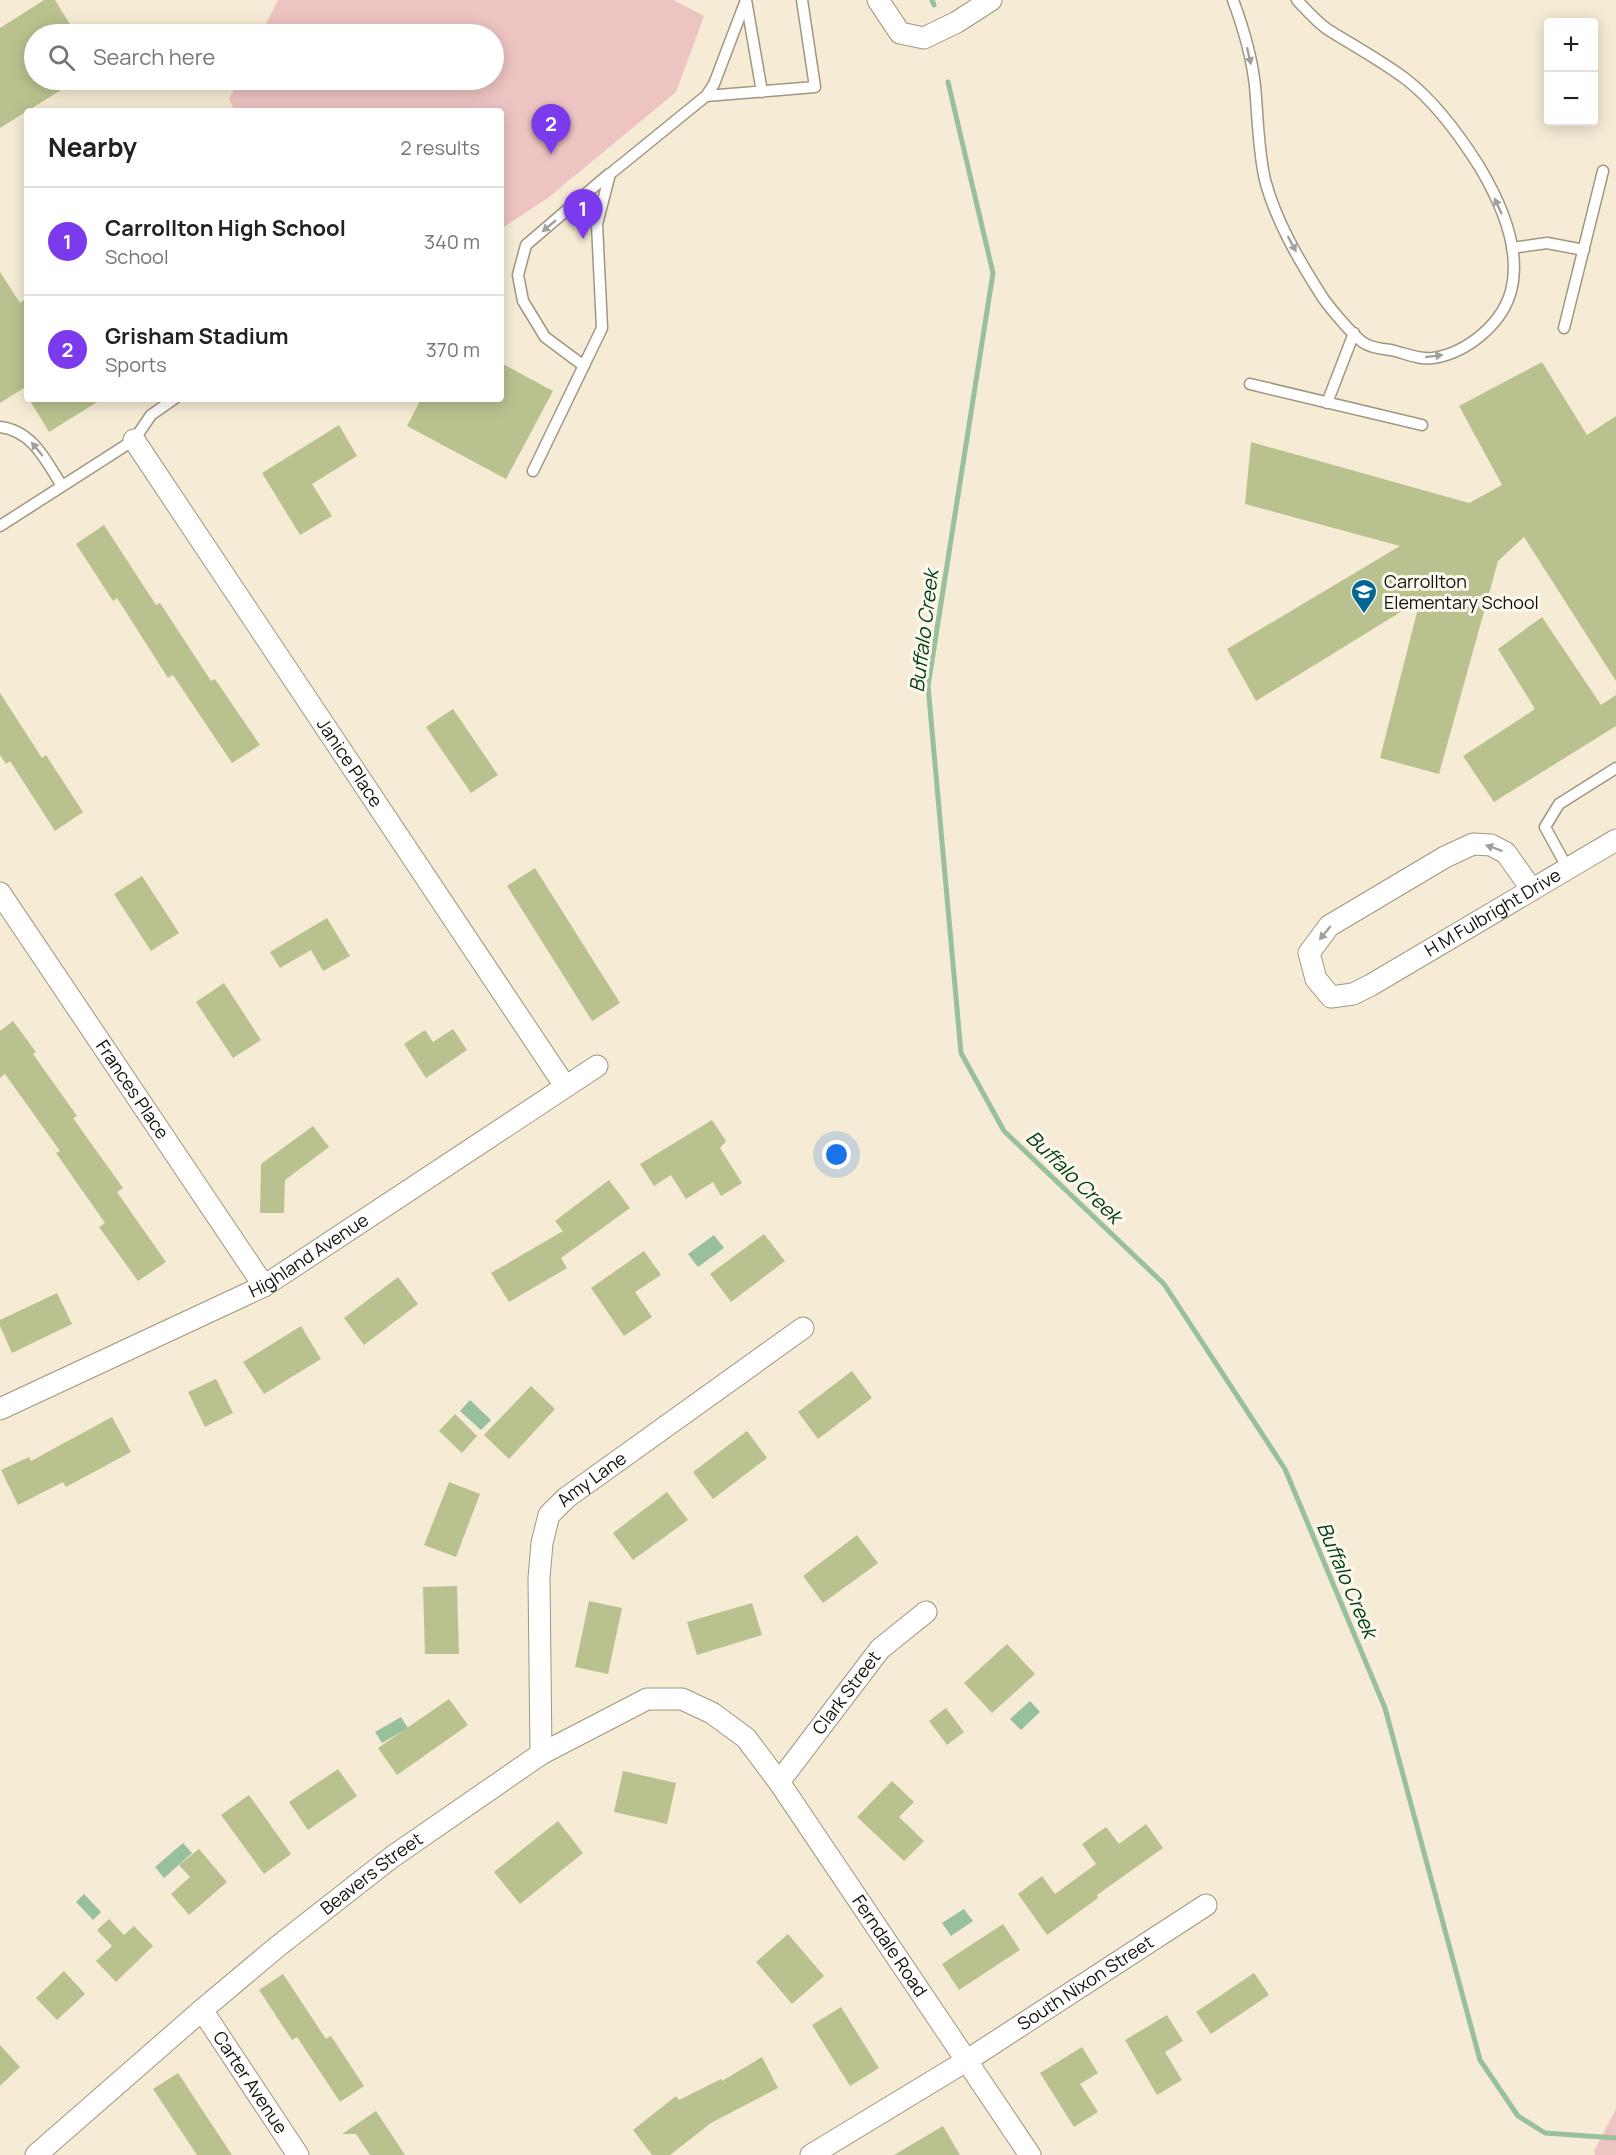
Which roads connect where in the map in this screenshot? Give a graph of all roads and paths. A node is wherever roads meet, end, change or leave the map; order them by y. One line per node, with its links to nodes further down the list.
1 (802, 0): 6 (lane)
2 (878, 0): 3 (street)
3 (991, 0)
4 (1233, 0): 13 (lane, one-way to 13)
5 (1297, 0): 10 (lane, one-way to 5)
6 (762, 92): 7 (lane); 7 (lane)
7 (706, 96): 9 (lane)
8 (1603, 171): 11 (lane)
9 (610, 174): 14 (lane); 14 (lane, one-way to 14)
10 (1512, 248): 11 (lane); 13 (lane, one-way to 10)
11 (1584, 250): 12 (lane)
12 (1564, 328)
13 (1354, 333): 17 (lane)
14 (584, 366): 21 (lane)
15 (1250, 384): 17 (lane)
16 (170, 402): 20 (lane)
17 (1327, 403): 18 (lane)
18 (1422, 425)
19 (0, 427): 22 (lane, one-way to 19)
20 (134, 440): 22 (lane); 30 (street, Janice Place)
21 (533, 471)
22 (62, 486): 23 (lane)
23 (0, 526)
24 (1616, 768): 26 (lane)
25 (1616, 840): 26 (street, H M Fulbright Drive)
26 (1568, 869): 27 (street, H M Fulbright Drive)
27 (1532, 890): 27 (street, H M Fulbright Drive, one-way to 27)
28 (0, 892): 31 (street, Frances Place)
29 (597, 1066): 30 (street, Highland Avenue)
30 (565, 1086): 31 (street, Highland Avenue)
31 (264, 1286): 33 (street, Highland Avenue)
32 (803, 1328): 36 (street, Amy Lane)
33 (0, 1409)
34 (926, 1612): 37 (street, Clark Street)
35 (746, 1738): 36 (street, Beavers Street); 37 (street, Ferndale Road)
36 (541, 1754): 39 (street, Beavers Street)
37 (779, 1782): 40 (street, Ferndale Road)
38 (1206, 1905): 40 (street, South Nixon Street)
39 (202, 2010): 41 (street, Beavers Street); 42 (street, Carter Avenue)
40 (966, 2061): 43 (street, South Nixon Street); 44 (street, Ferndale Road)
41 (36, 2155)
42 (298, 2155)
43 (811, 2155)
44 (1030, 2155)

